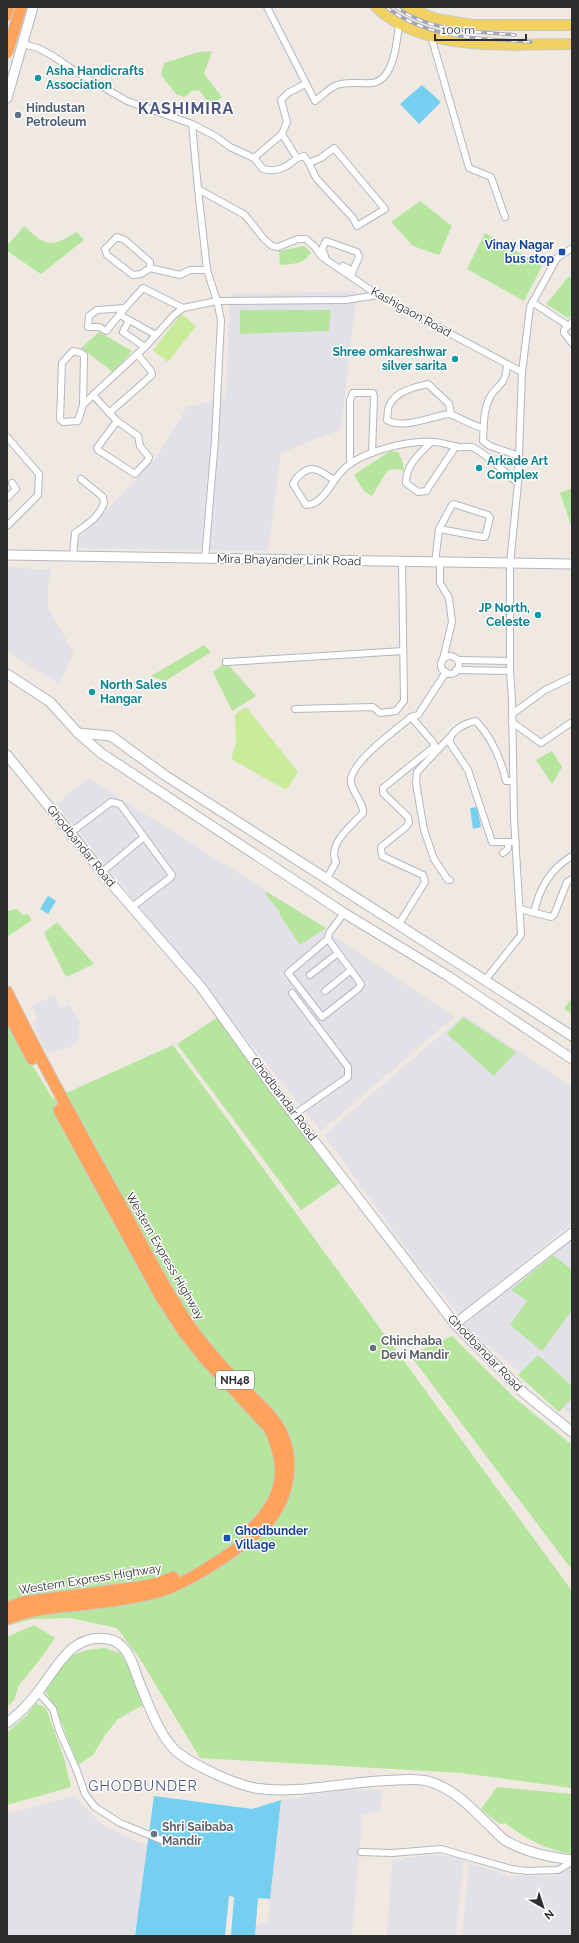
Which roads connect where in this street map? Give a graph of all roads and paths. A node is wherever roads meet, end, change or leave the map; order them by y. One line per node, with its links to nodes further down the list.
1 (9, 7): 7 (highway)
2 (21, 7): 16 (highway, bridge)
3 (33, 7): 14 (street)
4 (267, 7): 17 (street)
5 (376, 7): 8 (main road)
6 (406, 7): 9 (main road)
7 (7, 15)
8 (399, 24): 11 (main road); 17 (street)
9 (473, 25): 10 (main road); 13 (main road)
10 (572, 25)
11 (430, 36): 13 (main road); 25 (street)
12 (7, 37): 14 (street)
13 (471, 43): 15 (main road)
14 (23, 44): 18 (street); 19 (street)
15 (572, 44)
16 (7, 53)
17 (305, 84): 20 (street)
18 (7, 98)
19 (192, 124): 21 (street); 24 (street)
20 (282, 134): 21 (street); 22 (street)
21 (254, 158): 22 (street)
22 (297, 158): 23 (street)
23 (309, 163): 23 (street)
24 (198, 189): 27 (street, Kashigaon Road); 29 (street)
25 (505, 218)
26 (570, 249): 33 (street)
27 (338, 265): 30 (street, Kashigaon Road); 30 (street)
28 (150, 268): 28 (street); 29 (street)
29 (207, 270): 32 (street)
30 (352, 273): 31 (street, Kashigaon Road)
31 (378, 295): 32 (street); 43 (street, Kashigaon Road)
32 (217, 300): 35 (street); 66 (street)
33 (532, 302): 38 (street); 44 (street)
34 (125, 308): 35 (street); 36 (street); 36 (street)
35 (182, 308): 39 (street)
36 (120, 315): 37 (street)
37 (130, 320): 39 (street); 41 (street)
38 (570, 324): 40 (street)
39 (156, 335): 41 (street)
40 (572, 343)
41 (145, 347): 42 (street)
42 (137, 354): 45 (street); 47 (street)
43 (508, 365): 44 (street, Kashigaon Road); 50 (street)
44 (522, 372): 55 (street)
45 (93, 395): 46 (street); 47 (street)
46 (83, 405): 46 (street)
47 (109, 413): 49 (street)
48 (451, 414): 48 (street); 50 (street)
49 (117, 421): 49 (street)
50 (484, 428): 55 (street)
51 (7, 437): 62 (street)
52 (431, 442): 53 (street); 53 (street); 54 (street)
53 (456, 446): 60 (street)
54 (372, 453): 56 (street); 56 (street)
55 (519, 456): 60 (street)
56 (350, 464): 58 (street)
57 (81, 479): 65 (street)
58 (334, 480): 58 (street)
59 (12, 482): 61 (street)
60 (518, 483): 69 (street)
61 (7, 498)
62 (7, 526)
63 (439, 529): 63 (street); 68 (street)
64 (7, 555): 65 (street, Mira Bhayander Link Road)
65 (73, 556): 66 (street, Mira Bhayander Link Road)
66 (205, 559): 67 (street, Mira Bhayander Link Road)
67 (402, 562): 68 (street, Mira Bhayander Link Road); 71 (street)
68 (438, 563): 69 (street, Mira Bhayander Link Road); 72 (street)
69 (510, 564): 70 (street, Mira Bhayander Link Road); 74 (street)
70 (572, 564)
71 (403, 651): 75 (street); 81 (street)
72 (443, 659): 73 (street); 77 (street)
73 (458, 660): 74 (street); 76 (street)
74 (510, 661): 78 (street)
75 (226, 662)
76 (456, 670): 77 (street); 78 (street)
77 (446, 672): 83 (street)
78 (510, 672): 82 (street)
79 (7, 674): 86 (street)
80 (572, 677): 82 (street)
81 (295, 709)
82 (512, 714): 84 (street)
83 (411, 717): 98 (street); 104 (street)
84 (512, 722): 85 (street); 89 (street)
85 (572, 722)
86 (78, 733): 98 (street); 102 (street)
87 (450, 738): 89 (street); 92 (street); 99 (street)
88 (7, 755): 90 (street, Ghodbandar Road)
89 (513, 781): 93 (street)
90 (70, 833): 91 (street); 96 (street, Ghodbandar Road)
91 (144, 837): 96 (street); 100 (street)
92 (508, 842): 93 (street); 94 (street)
93 (516, 842): 101 (street)
94 (503, 853)
95 (572, 856): 103 (street)
96 (102, 872): 100 (street, Ghodbandar Road)
97 (572, 879): 103 (street)
98 (326, 880): 104 (street)
99 (450, 880)
100 (132, 907): 116 (street, Ghodbandar Road)
101 (520, 909): 103 (street); 109 (street)
102 (344, 913): 105 (street); 115 (street)
103 (534, 913)
104 (399, 924): 109 (street)
105 (328, 939): 106 (street); 107 (street)
106 (338, 953): 107 (street); 108 (street)
107 (351, 970): 110 (street)
108 (310, 975)
109 (486, 979): 114 (street)
110 (324, 991)
111 (7, 992): 121 (highway, Western Express Highway / NH48)
112 (292, 993): 116 (street)
113 (7, 1011): 120 (highway, Western Express Highway / NH48)
114 (572, 1036)
115 (572, 1059)
116 (294, 1114): 118 (street, Ghodbandar Road)
117 (572, 1233): 118 (street)
118 (455, 1324): 119 (street, Ghodbandar Road)
119 (572, 1432)
120 (7, 1608)
121 (7, 1619)
122 (38, 1692): 123 (street); 124 (street); 126 (street)
123 (7, 1723)
124 (164, 1841)
125 (361, 1852): 126 (street)
126 (572, 1861)

